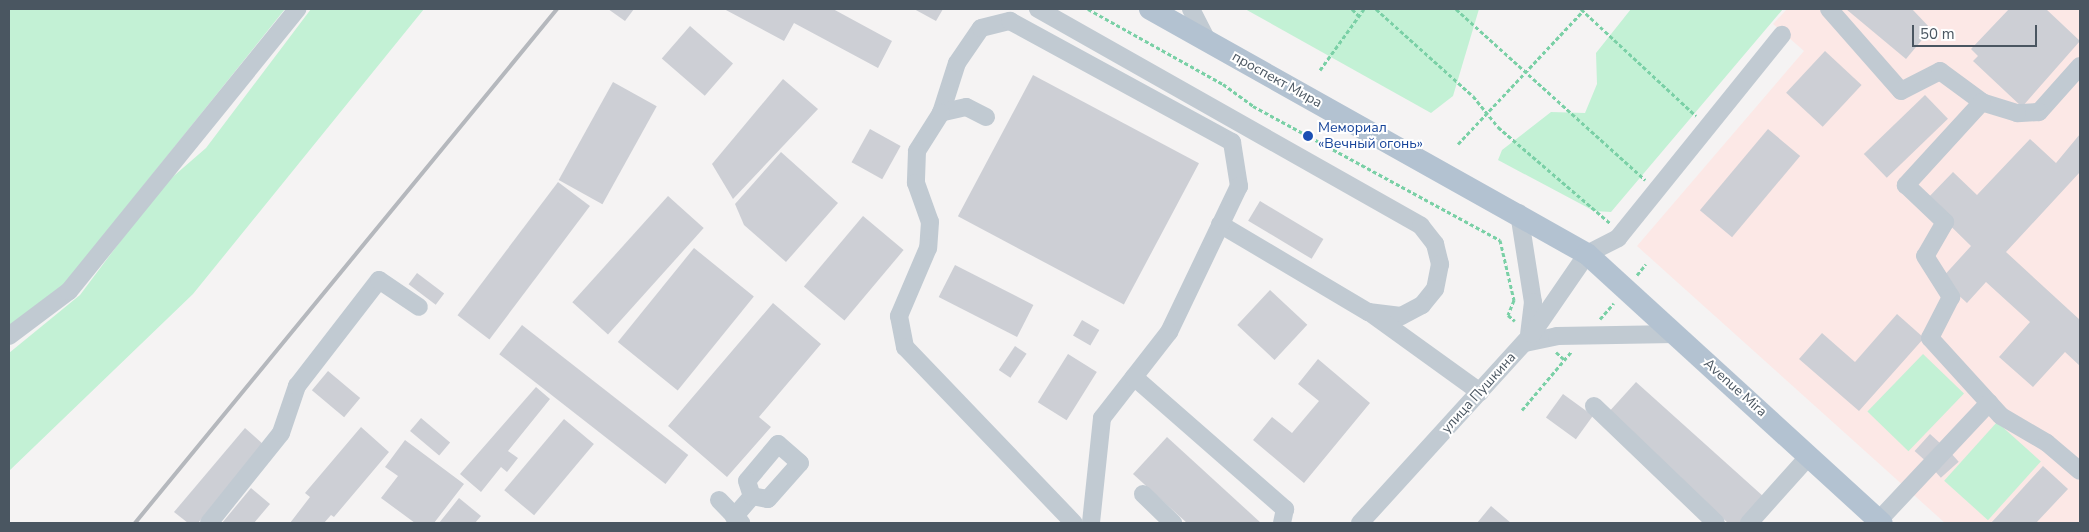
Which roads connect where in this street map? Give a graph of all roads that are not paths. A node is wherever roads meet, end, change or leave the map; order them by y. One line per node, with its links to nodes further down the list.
1 (297, 9): 18 (street)
2 (1038, 9): 16 (street)
3 (1150, 9): 7 (main road, проспект Мира)
4 (1191, 9): 7 (street)
5 (1829, 9): 9 (street)
6 (1782, 35): 14 (street)
7 (1207, 40): 12 (main road, проспект Мира)
8 (2080, 66): 9 (street)
9 (1982, 102): 22 (street)
10 (940, 113): 11 (street); 13 (street); 32 (street)
11 (986, 117)
12 (1519, 213): 14 (main road, проспект Мира); 19 (street)
13 (1220, 224): 16 (street); 20 (street)
14 (1587, 254): 17 (main road, Avenue Mira); 19 (street, улица Пушкина)
15 (419, 307): 31 (street)
16 (1368, 312): 21 (street)
17 (1675, 334): 19 (street); 24 (main road, Avenue Mira)
18 (9, 336)
19 (1524, 343): 21 (street, улица Пушкина)
20 (1134, 377): 33 (street); 35 (street)
21 (1480, 392): 36 (street, улица Пушкина)
22 (1989, 402): 25 (street); 30 (street)
23 (1594, 406): 37 (street)
24 (1809, 456): 30 (main road, Avenue Mira); 38 (street)
25 (2080, 471)
26 (1143, 494): 34 (street)
27 (752, 496): 29 (street)
28 (719, 500): 29 (street)
29 (738, 520)
30 (1880, 522)
31 (209, 523)
32 (1074, 523)
33 (1092, 523)
34 (1173, 523)
35 (1282, 523)
36 (1360, 523)
37 (1716, 523)
38 (1749, 523)

